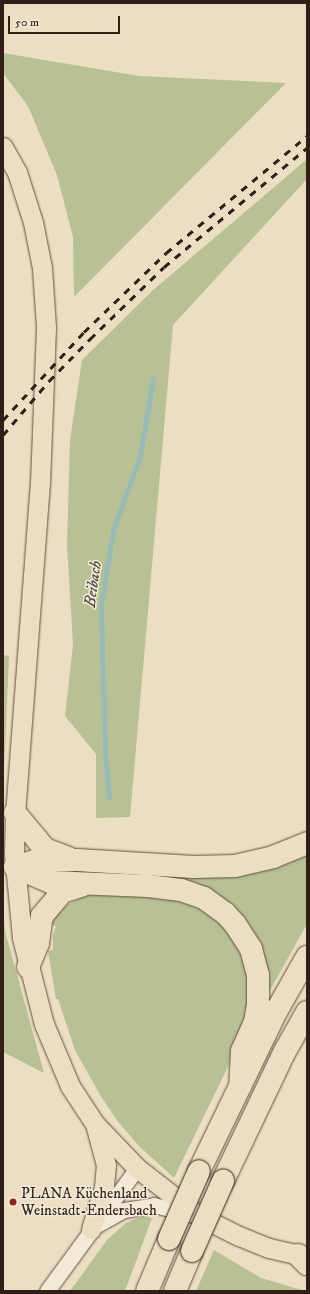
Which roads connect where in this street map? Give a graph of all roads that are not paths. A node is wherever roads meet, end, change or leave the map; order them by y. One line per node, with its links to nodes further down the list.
1 (3, 147): 2 (main road)
2 (15, 813): 4 (highway); 5 (main road)
3 (307, 842): 4 (highway)
4 (77, 860): 5 (highway)
5 (15, 868): 6 (highway); 8 (main road)
6 (88, 884): 8 (highway); 10 (highway)
7 (307, 957): 10 (highway)
8 (28, 967): 11 (main road)
9 (307, 1012): 18 (highway, bridge)
10 (240, 1086): 17 (highway, bridge)
11 (95, 1124): 12 (main road); 14 (main road)
12 (136, 1168): 13 (main road); 14 (street)
13 (199, 1216): 14 (street); 15 (main road)
14 (91, 1229): 16 (street)
15 (304, 1259)
16 (47, 1291)
17 (147, 1291)
18 (175, 1291)

